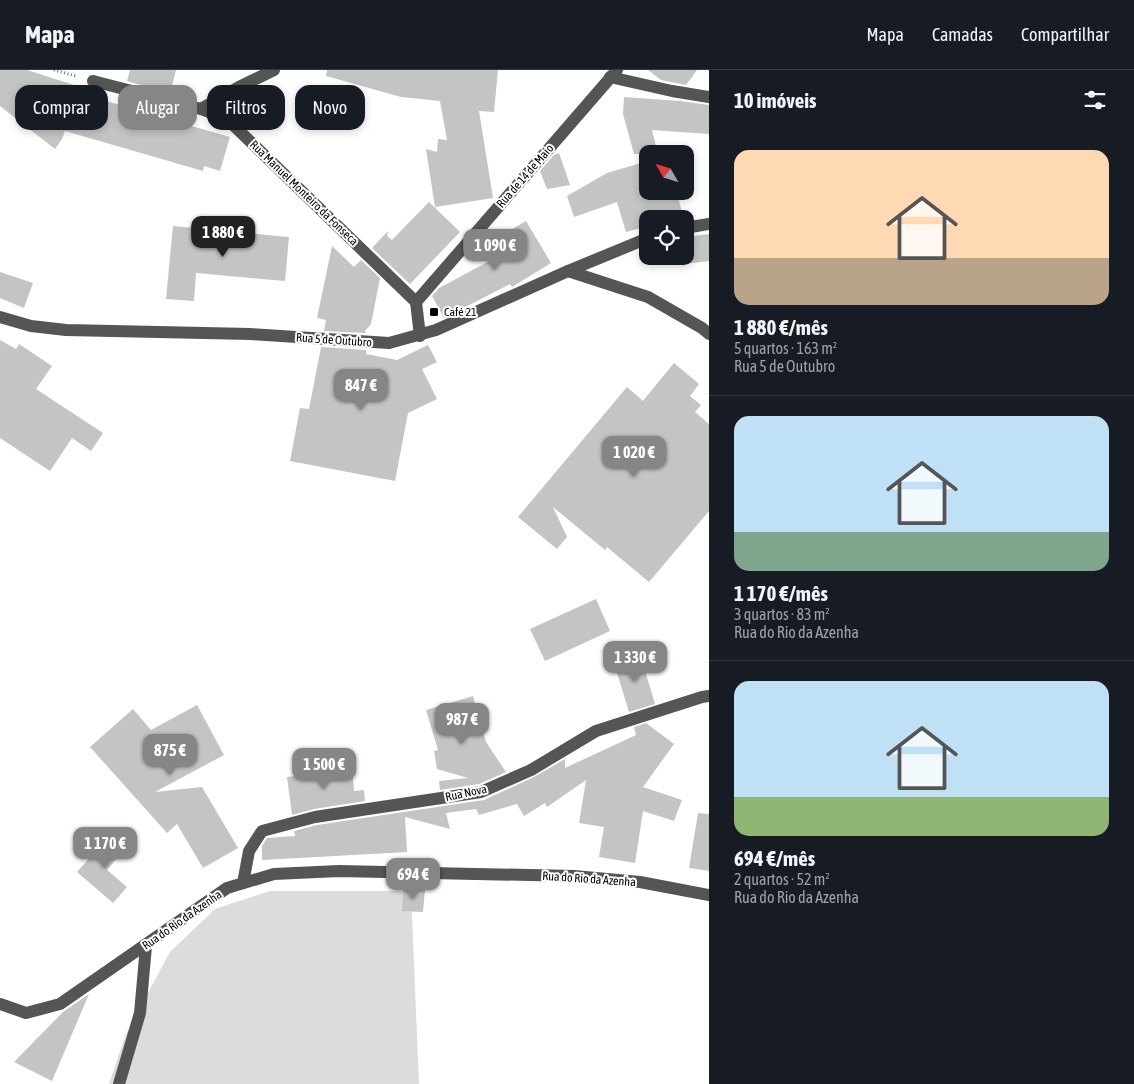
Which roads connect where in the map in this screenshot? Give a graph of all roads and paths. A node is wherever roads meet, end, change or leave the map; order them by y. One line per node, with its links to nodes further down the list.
1 (274, 70): 5 (street)
2 (610, 72): 4 (street); 10 (street, Rua de 14 de Maio)
3 (93, 81): 5 (street, Rua Manuel Monteiro da Fonseca)
4 (709, 97)
5 (201, 109): 10 (street, Rua Manuel Monteiro da Fonseca)
6 (709, 224): 7 (street)
7 (694, 226)
8 (639, 242): 9 (street, Rua 5 de Outubro)
9 (568, 271): 12 (street); 15 (street, Rua 5 de Outubro)
10 (416, 302): 15 (street)
11 (0, 317): 15 (street, Rua 5 de Outubro)
12 (690, 320): 13 (street); 14 (street)
13 (709, 322)
14 (709, 334)
15 (420, 336)
16 (709, 696): 17 (street, Rua Nova)
17 (243, 883): 18 (street, Rua do Rio da Azenha); 19 (street, Rua do Rio da Azenha)
18 (709, 895)
19 (146, 946): 20 (street, Rua do Rio da Azenha); 21 (street)
20 (0, 1004)
21 (119, 1084)

